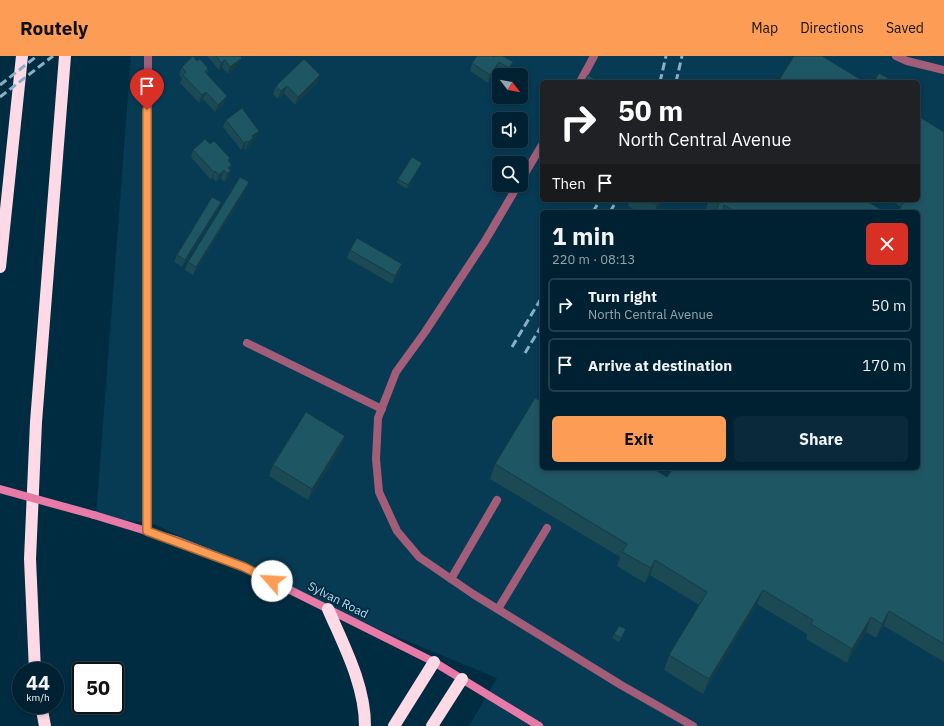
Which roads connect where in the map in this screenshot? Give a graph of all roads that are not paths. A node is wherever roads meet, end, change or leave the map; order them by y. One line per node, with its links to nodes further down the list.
1 (22, 56): 11 (highway)
2 (65, 56): 21 (highway)
3 (148, 56): 17 (street)
4 (594, 56): 7 (street)
5 (896, 56): 6 (street)
6 (944, 70)
7 (581, 80)
8 (540, 149): 9 (street)
9 (528, 169)
10 (514, 192): 13 (street)
11 (0, 267)
12 (247, 343): 13 (street)
13 (382, 409): 18 (street)
14 (0, 489): 17 (main road, Sylvan Road, bridge)
15 (497, 500): 18 (street)
16 (547, 528): 20 (street)
17 (147, 531): 19 (main road, Sylvan Road)
18 (451, 579): 20 (street)
19 (328, 609): 22 (main road, Sylvan Road); 26 (highway)
20 (498, 609): 30 (street)
21 (35, 662)
22 (434, 662): 23 (main road, Sylvan Road); 27 (highway)
23 (462, 679): 28 (highway); 29 (main road, Sylvan Road)
24 (43, 714): 25 (highway)
25 (46, 724)
26 (365, 726)
27 (394, 726)
28 (432, 726)
29 (537, 726)
30 (694, 726)

